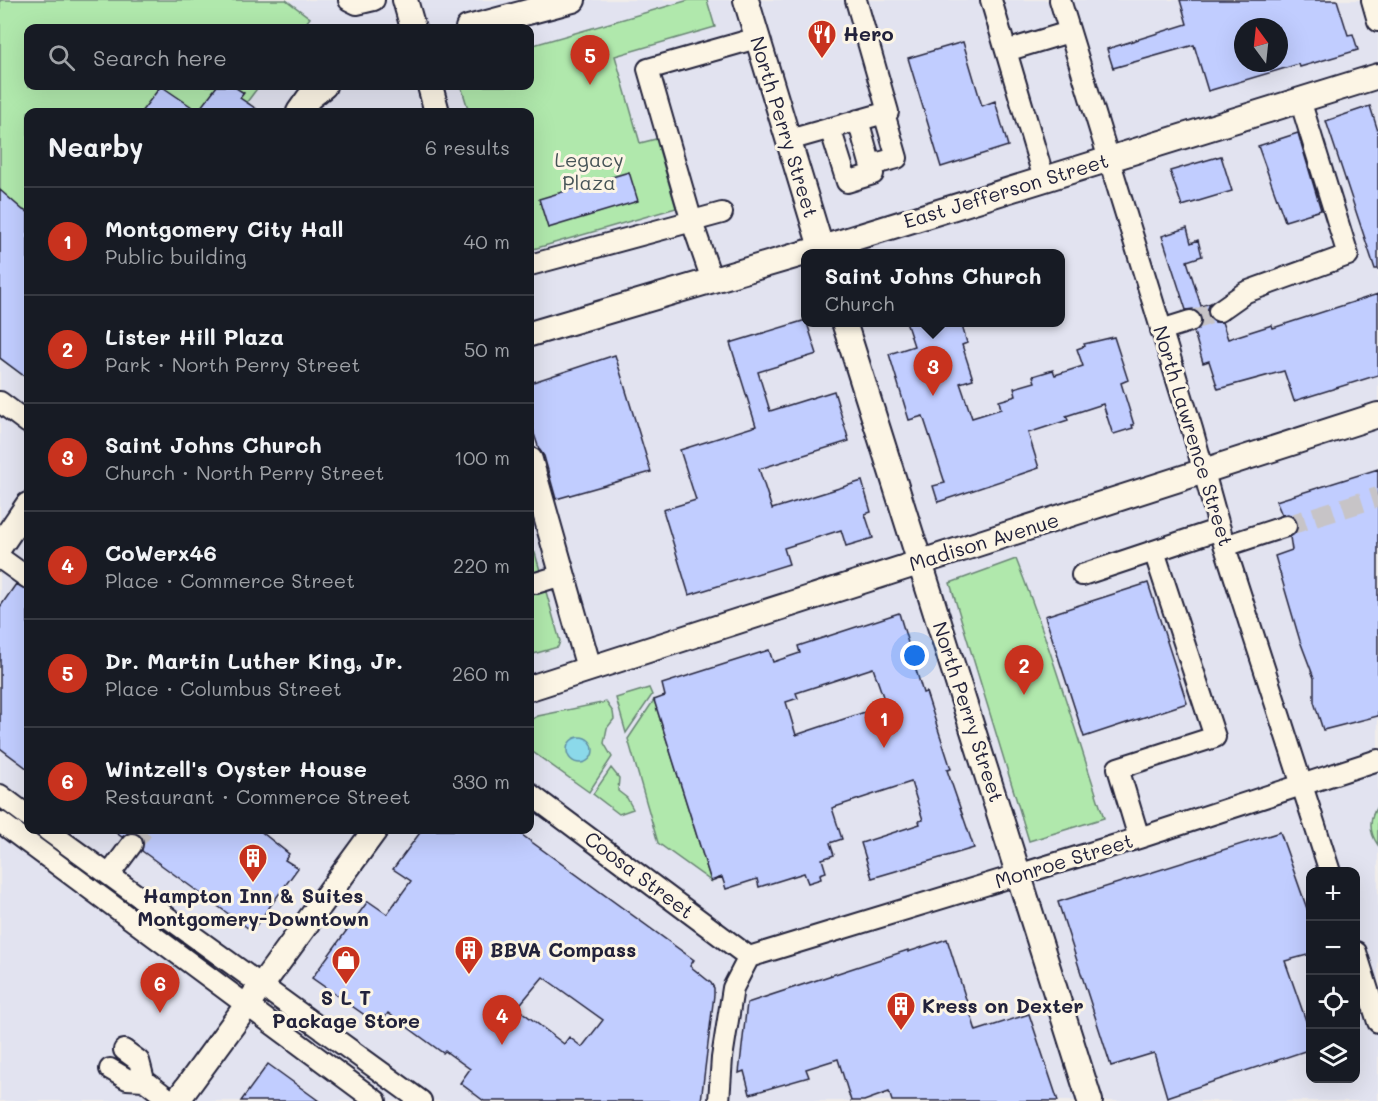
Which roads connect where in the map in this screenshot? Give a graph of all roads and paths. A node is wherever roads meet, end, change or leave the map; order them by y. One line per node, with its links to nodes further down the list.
1 (349, 0): 2 (street)
2 (374, 0)
3 (405, 0): 11 (main road)
4 (573, 0): 12 (main road)
5 (746, 0): 14 (main road, North Perry Street)
6 (856, 0): 22 (street)
7 (991, 0): 15 (street)
8 (1060, 0): 13 (street, North Lawrence Street)
9 (1372, 0): 10 (street)
10 (1378, 21)
11 (412, 24)
12 (483, 24)
13 (1069, 32): 15 (street); 26 (street, North Lawrence Street)
14 (757, 38): 25 (main road, North Perry Street); 30 (street)
15 (1006, 51): 28 (street)
16 (1378, 76): 19 (main road, East Jefferson Street)
17 (319, 90): 20 (main road)
18 (430, 90): 21 (main road)
19 (1300, 100): 26 (main road, East Jefferson Street); 36 (street)
20 (302, 108)
21 (436, 108)
22 (886, 113): 23 (street); 27 (street)
23 (858, 120): 24 (street); 27 (street)
24 (830, 128): 25 (street); 27 (street)
25 (789, 140): 31 (main road, North Perry Street)
26 (1108, 160): 28 (main road, East Jefferson Street); 39 (street, North Lawrence Street)
27 (871, 165)
28 (1044, 179): 32 (main road, East Jefferson Street)
29 (723, 213): 30 (street)
30 (693, 222): 34 (street); 35 (street)
31 (822, 249)
32 (829, 249)
33 (801, 257): 35 (main road, East Jefferson Street)
34 (534, 264)
35 (712, 280): 40 (main road, East Jefferson Street)
36 (1219, 311)
37 (1190, 321): 39 (street)
38 (846, 327): 52 (main road, North Perry Street)
39 (1161, 330): 44 (street, North Lawrence Street)
40 (534, 333)
41 (0, 402): 43 (street)
42 (1378, 416): 44 (main road, Madison Avenue)
43 (24, 420)
44 (1204, 471): 48 (street, North Lawrence Street); 52 (main road, Madison Avenue)
45 (534, 474): 54 (main road)
46 (24, 511): 49 (main road)
47 (1286, 526): 48 (street)
48 (1222, 538): 50 (street); 60 (street, North Lawrence Street)
49 (0, 546)
50 (1154, 551): 55 (street); 67 (street)
51 (0, 558): 53 (street)
52 (920, 562): 57 (main road, Madison Avenue); 70 (main road, North Perry Street)
53 (24, 575)
54 (562, 575): 56 (street); 57 (main road)
55 (1082, 575)
56 (534, 583)
57 (589, 668): 58 (main road, Madison Avenue)
58 (534, 687)
59 (1378, 760): 60 (street, Monroe Street)
60 (1303, 784): 67 (street, Monroe Street); 69 (street, North Lawrence Street)
61 (0, 795): 63 (street)
62 (534, 797): 72 (street, Coosa Street)
63 (24, 813)
64 (0, 822): 75 (street)
65 (53, 834): 71 (street)
66 (372, 834): 74 (main road)
67 (1139, 838): 70 (street, Monroe Street)
68 (132, 844): 71 (street)
69 (1328, 867)
70 (1020, 874): 72 (street, Monroe Street); 85 (main road, North Perry Street)
71 (109, 875): 74 (street)
72 (749, 957): 84 (street)
73 (1360, 965): 76 (street)
74 (261, 985): 75 (main road); 83 (street)
75 (246, 1006): 80 (street); 82 (main road)
76 (1378, 1022)
77 (124, 1050): 79 (street)
78 (110, 1069): 79 (street)
79 (144, 1080): 81 (street)
80 (365, 1098)
81 (171, 1101)
82 (177, 1101)
83 (421, 1101)
84 (718, 1101)
85 (1090, 1101)

